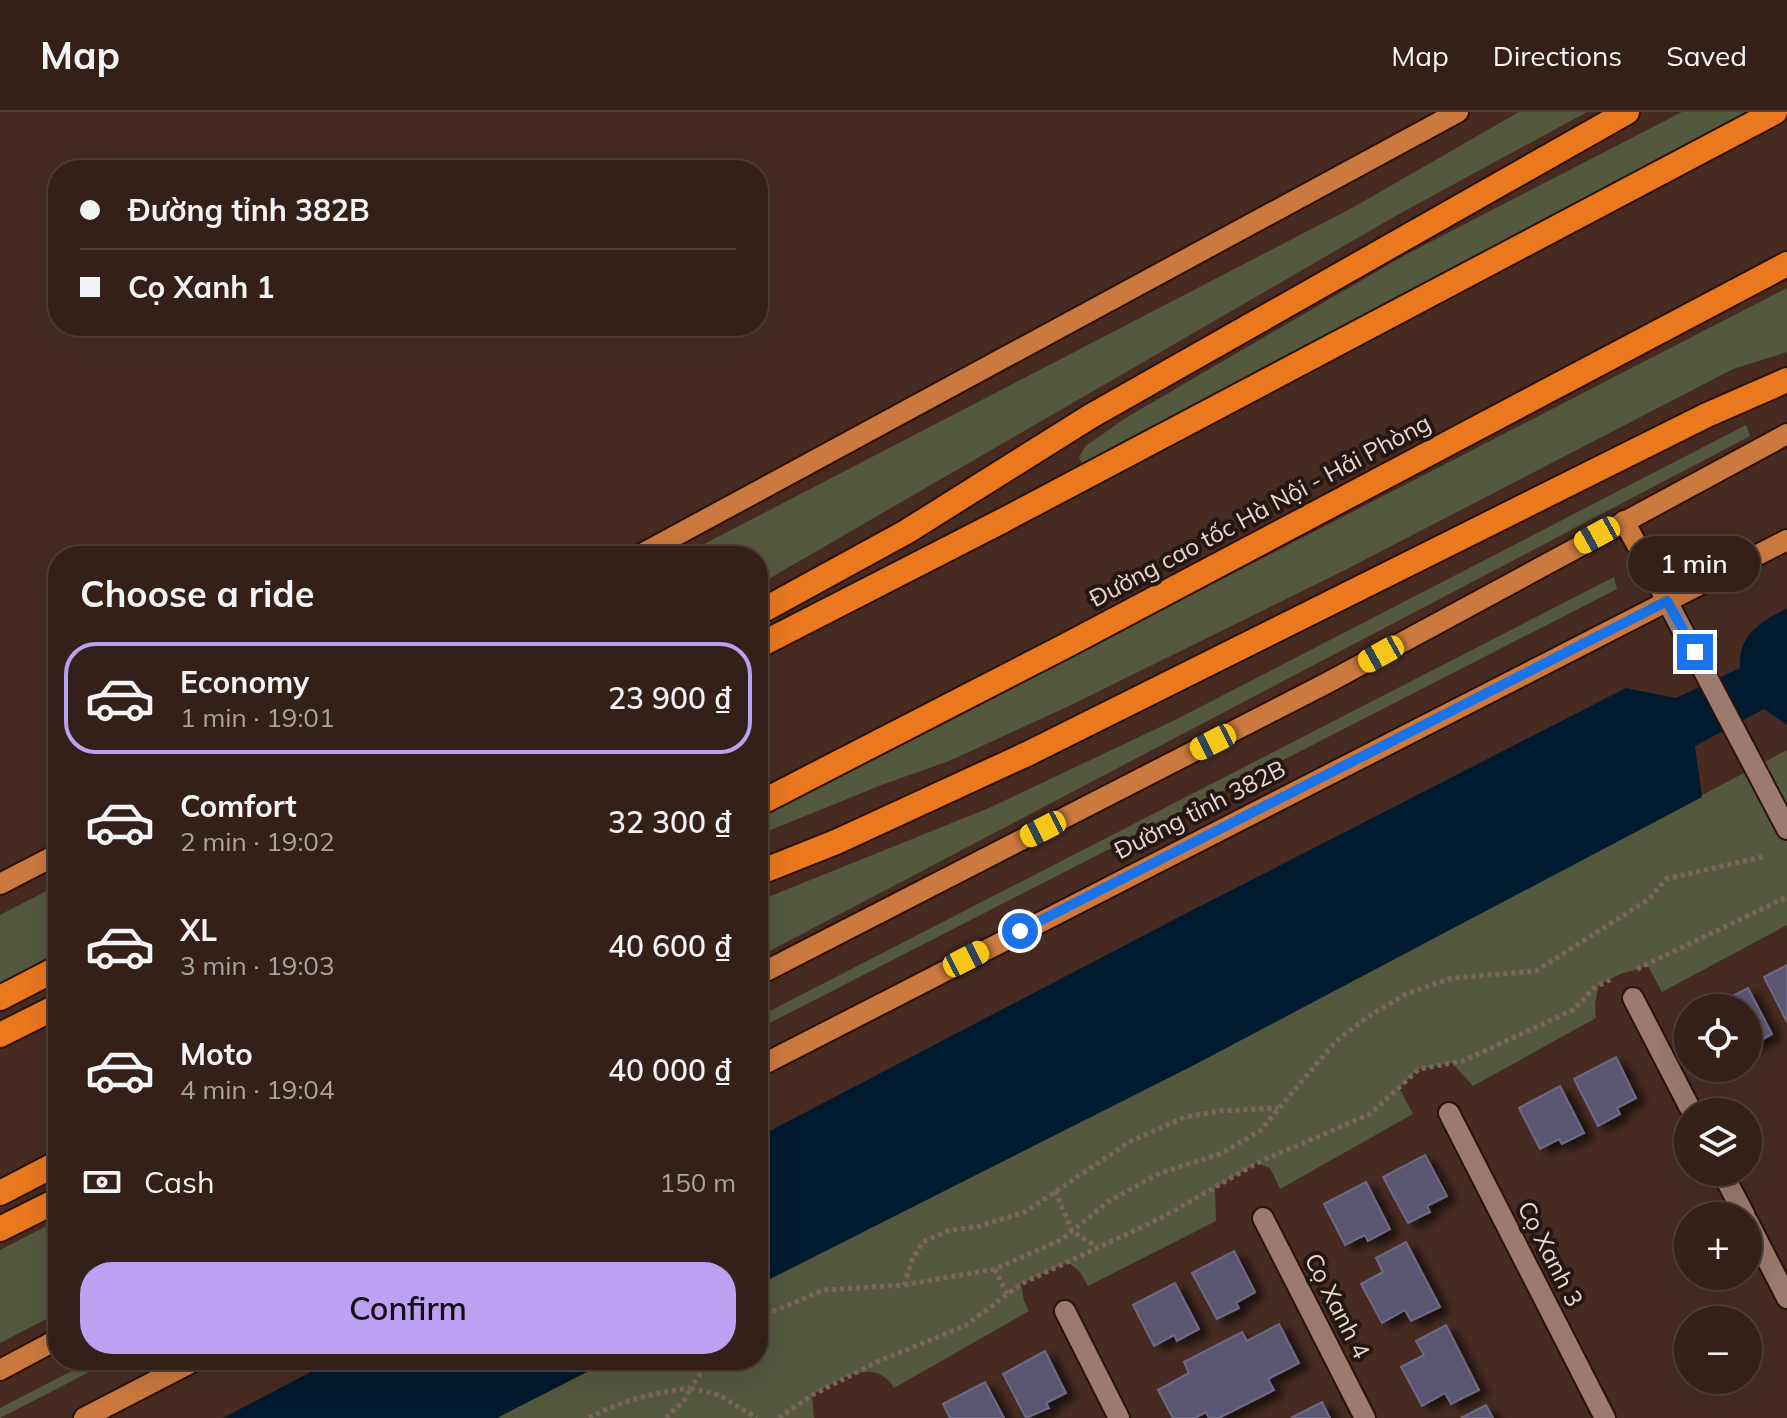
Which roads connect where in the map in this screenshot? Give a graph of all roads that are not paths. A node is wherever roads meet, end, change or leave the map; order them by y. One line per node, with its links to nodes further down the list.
1 (1458, 112): 9 (main road)
2 (1627, 112): 11 (highway)
3 (1775, 112): 12 (highway)
4 (1787, 264): 13 (highway, Đường cao tốc Hà Nội - Hải Phòng)
5 (1787, 380): 16 (highway)
6 (1787, 434): 7 (main road)
7 (1624, 521): 10 (main road); 18 (main road)
8 (1787, 540): 10 (main road, Đường tỉnh 382B)
9 (656, 546)
10 (1667, 601): 14 (street); 24 (main road, Đường tỉnh 382B)
11 (768, 608)
12 (768, 641)
13 (768, 799)
14 (1787, 829)
15 (48, 859): 17 (main road)
16 (768, 869)
17 (0, 884)
18 (768, 970)
19 (48, 973): 20 (highway)
20 (0, 998)
21 (1633, 998): 25 (street)
22 (48, 1011): 23 (highway)
23 (0, 1035)
24 (768, 1062)
25 (1685, 1098)
26 (1449, 1113): 41 (street, Cọ Xanh 3)
27 (48, 1168): 28 (highway)
28 (0, 1193)
29 (48, 1205): 31 (highway)
30 (1263, 1218): 40 (street, Cọ Xanh 4)
31 (0, 1229)
32 (1762, 1249): 33 (street)
33 (1787, 1298)
34 (1065, 1311): 39 (street)
35 (48, 1344): 36 (main road)
36 (0, 1370)
37 (177, 1370): 38 (main road)
38 (84, 1418)
39 (1119, 1418)
40 (1365, 1418)
41 (1605, 1418)

